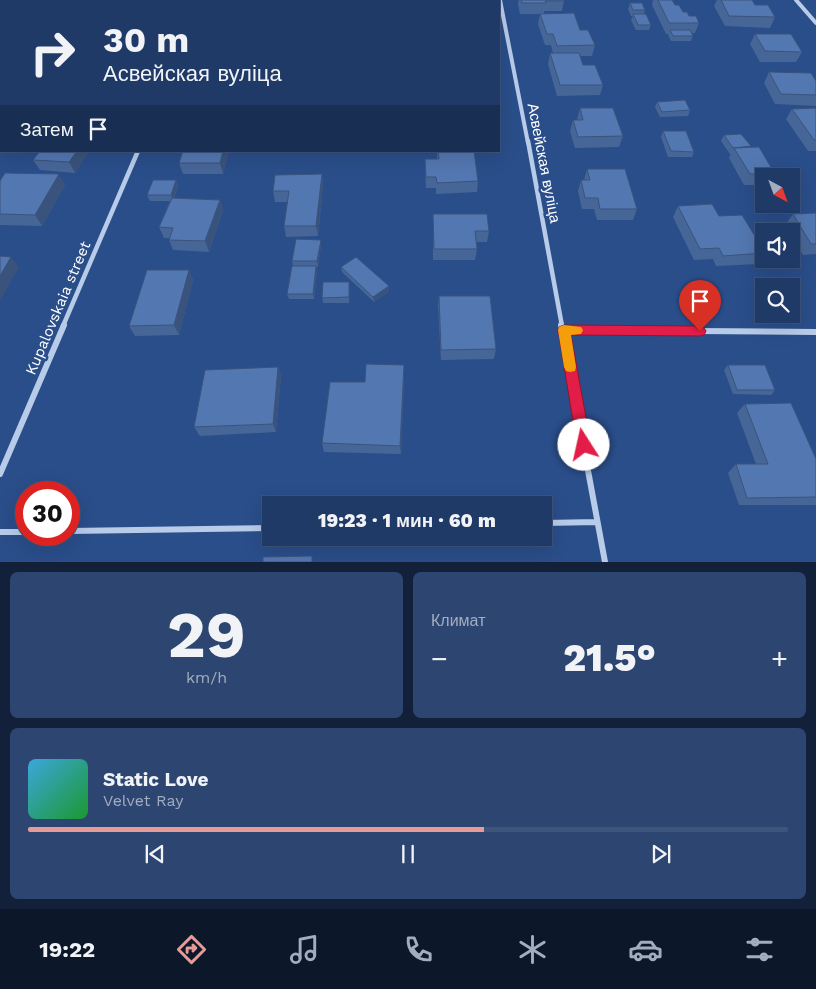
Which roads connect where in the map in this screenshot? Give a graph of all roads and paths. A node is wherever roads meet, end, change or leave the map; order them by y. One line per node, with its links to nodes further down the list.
1 (500, 0): 5 (street, Асвейская вуліца)
2 (796, 0): 3 (street)
3 (816, 23)
4 (138, 152): 7 (street, Kupalovskaia street)
5 (564, 330): 6 (street); 8 (street, Асвейская вуліца)
6 (816, 332)
7 (0, 474)
8 (597, 522): 9 (street); 14 (street, Асвейская вуліца)
9 (552, 523)
10 (262, 528): 11 (street)
11 (80, 531)
12 (0, 532): 13 (street)
13 (15, 532)
14 (605, 562)

